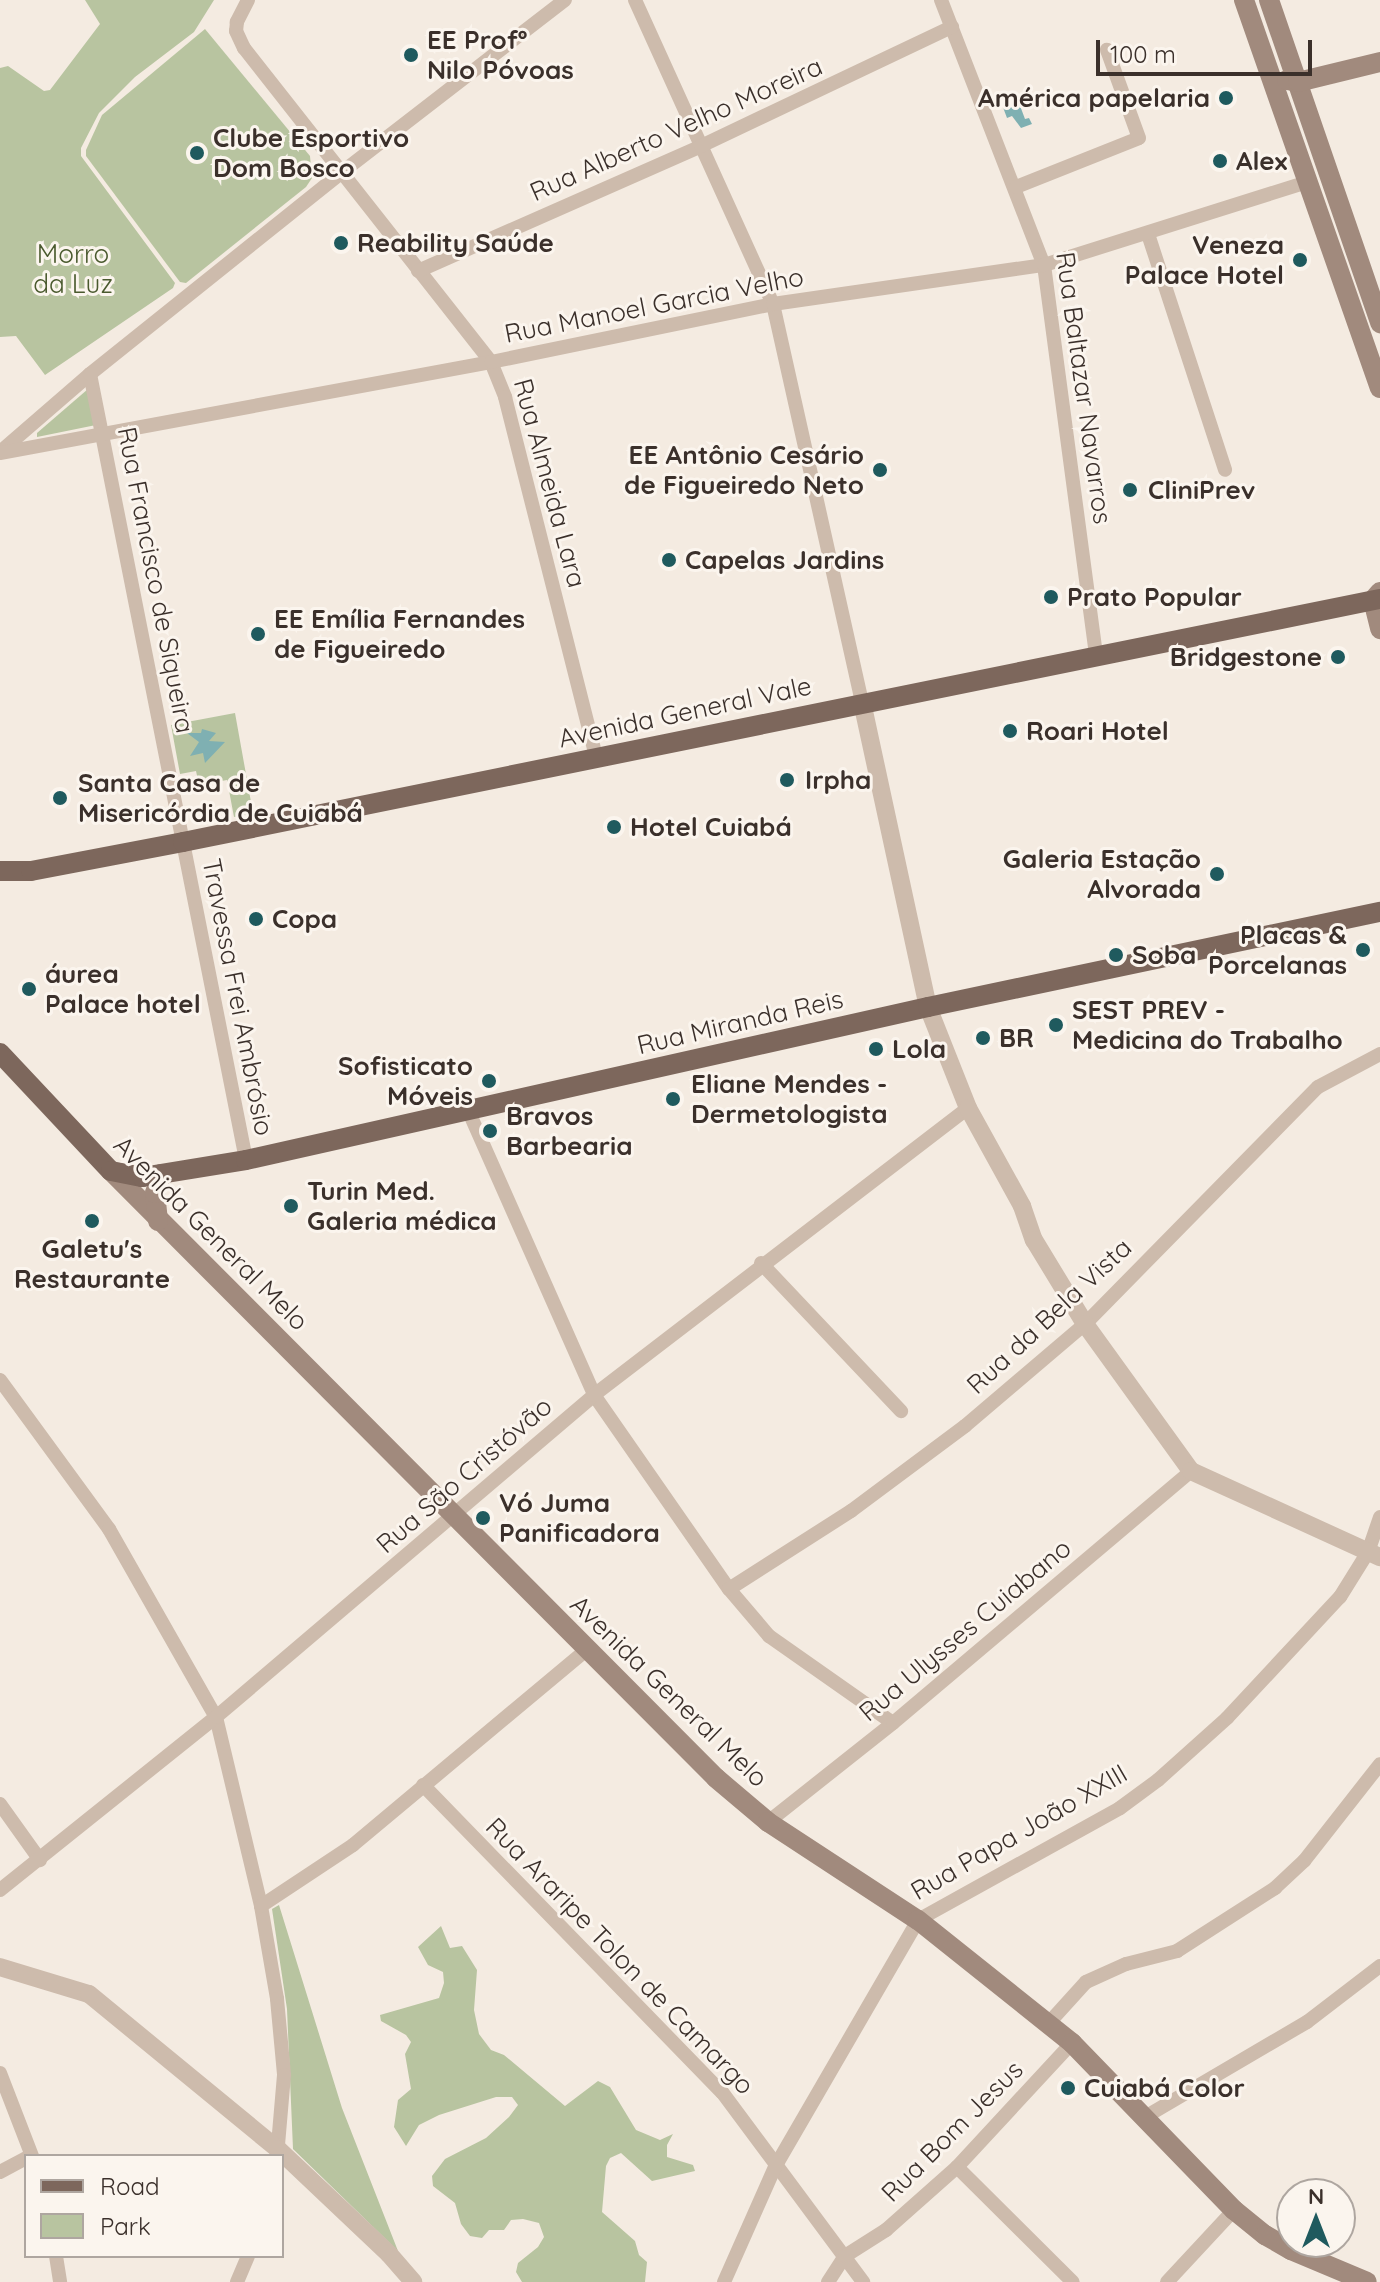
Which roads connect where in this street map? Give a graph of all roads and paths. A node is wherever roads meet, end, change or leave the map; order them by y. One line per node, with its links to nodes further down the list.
1 (248, 0): 14 (street, Rua Almeida Lara)
2 (565, 0): 14 (street)
3 (635, 0): 13 (street)
4 (941, 0): 8 (street, Rua Baltazar Navarros)
5 (1269, 0): 9 (main road)
6 (1276, 0): 9 (street)
7 (1246, 5): 12 (main road); 15 (main road)
8 (952, 27): 13 (street, Rua Alberto Velho Moreira); 16 (street, Rua Baltazar Navarros)
9 (1282, 33): 12 (main road)
10 (1107, 50): 16 (street)
11 (1380, 62): 12 (main road)
12 (1298, 82): 21 (main road)
13 (701, 146): 19 (street, Rua Alberto Velho Moreira); 20 (street)
14 (341, 173): 19 (street, Rua Almeida Lara); 23 (street)
15 (1310, 181): 17 (street, Rua Manoel Garcia Velho); 24 (main road)
16 (1016, 187): 18 (street, Rua Baltazar Navarros)
17 (1148, 234): 18 (street, Rua Manoel Garcia Velho); 27 (street)
18 (1044, 265): 20 (street, Rua Manoel Garcia Velho); 30 (street, Rua Baltazar Navarros)
19 (418, 271): 22 (street, Rua Almeida Lara)
20 (773, 304): 22 (street, Rua Manoel Garcia Velho); 31 (street)
21 (1379, 315)
22 (491, 362): 25 (street, Rua Manoel Garcia Velho); 32 (street, Rua Almeida Lara)
23 (90, 374): 25 (street, Rua Francisco de Siqueira); 26 (street)
24 (1380, 388)
25 (102, 433): 26 (street, Rua Manoel Garcia Velho); 33 (street, Rua Francisco de Siqueira)
26 (0, 452)
27 (1225, 470)
28 (1378, 597): 29 (main road); 30 (main road, Avenida General Vale)
29 (1380, 629)
30 (1096, 656): 31 (main road, Avenida General Vale)
31 (862, 702): 32 (main road, Avenida General Vale); 38 (street)
32 (596, 757): 33 (main road, Avenida General Vale)
33 (183, 842): 35 (main road, Avenida General Vale); 43 (street, Travessa Frei Ambrósio)
34 (0, 871): 35 (main road, Avenida General Vale)
35 (31, 871): 36 (main road)
36 (0, 879)
37 (1380, 912): 38 (main road, Rua Miranda Reis)
38 (928, 1007): 41 (street); 42 (main road, Rua Miranda Reis)
39 (0, 1053): 44 (main road, Avenida General Melo)
40 (1380, 1054): 48 (street, Rua da Bela Vista)
41 (968, 1108): 47 (street, Rua São Cristóvão); 48 (street)
42 (468, 1110): 43 (main road, Rua Miranda Reis); 50 (street)
43 (246, 1160): 45 (main road, Rua Miranda Reis)
44 (111, 1171): 45 (main road, Rua Miranda Reis); 46 (main road, Avenida General Melo)
45 (161, 1174): 46 (main road)
46 (158, 1221): 53 (main road, Avenida General Melo)
47 (761, 1263): 50 (street, Rua São Cristóvão); 51 (street)
48 (1085, 1324): 52 (street); 56 (street, Rua da Bela Vista)
49 (0, 1380): 58 (street)
50 (594, 1395): 53 (street, Rua São Cristóvão); 56 (street)
51 (901, 1411)
52 (1191, 1471): 55 (street); 59 (street, Rua Ulysses Cuiabano)
53 (453, 1517): 57 (main road, Avenida General Melo); 58 (street, Rua São Cristóvão)
54 (1380, 1517): 55 (street, Rua Papa João XXIII)
55 (1374, 1554): 67 (street, Rua Papa João XXIII)
56 (729, 1589): 59 (street)
57 (589, 1648): 61 (street); 63 (main road, Avenida General Melo)
58 (216, 1717): 64 (street, Rua São Cristóvão); 66 (street)
59 (893, 1723): 63 (street, Rua Ulysses Cuiabano)
60 (1380, 1764): 70 (street)
61 (423, 1785): 66 (street); 78 (street, Rua Araripe Tolon de Camargo)
62 (0, 1804): 64 (street)
63 (768, 1822): 67 (main road, Avenida General Melo)
64 (40, 1860): 65 (street, Rua São Cristóvão)
65 (0, 1890)
66 (261, 1906): 74 (street)
67 (918, 1920): 70 (main road, Avenida General Melo); 78 (street, Rua Papa João XXIII)
68 (1380, 1966): 73 (street)
69 (0, 1967): 74 (street)
70 (1047, 2025): 71 (main road, Avenida General Melo)
71 (1072, 2043): 73 (main road, Avenida General Melo); 79 (street, Rua Bom Jesus)
72 (0, 2073): 75 (street)
73 (1145, 2117): 81 (main road, Avenida General Melo)
74 (277, 2152)
75 (29, 2154)
76 (284, 2158): 87 (street)
77 (24, 2159): 80 (street)
78 (775, 2167): 82 (street, Rua Araripe Tolon de Camargo); 88 (street, Rua Papa João XXIII)
79 (957, 2167): 82 (street, Rua Bom Jesus); 91 (street)
80 (0, 2172)
81 (1234, 2210): 92 (street); 93 (main road, Avenida General Melo)
82 (845, 2256): 89 (street, Rua Bom Jesus); 90 (street, Rua Araripe Tolon de Camargo)
83 (56, 2258): 85 (street)
84 (247, 2258): 86 (street)
85 (60, 2282)
86 (237, 2282)
87 (413, 2282)
88 (724, 2282)
89 (828, 2282)
90 (863, 2282)
91 (1073, 2282)
92 (1167, 2282)
93 (1367, 2282)

